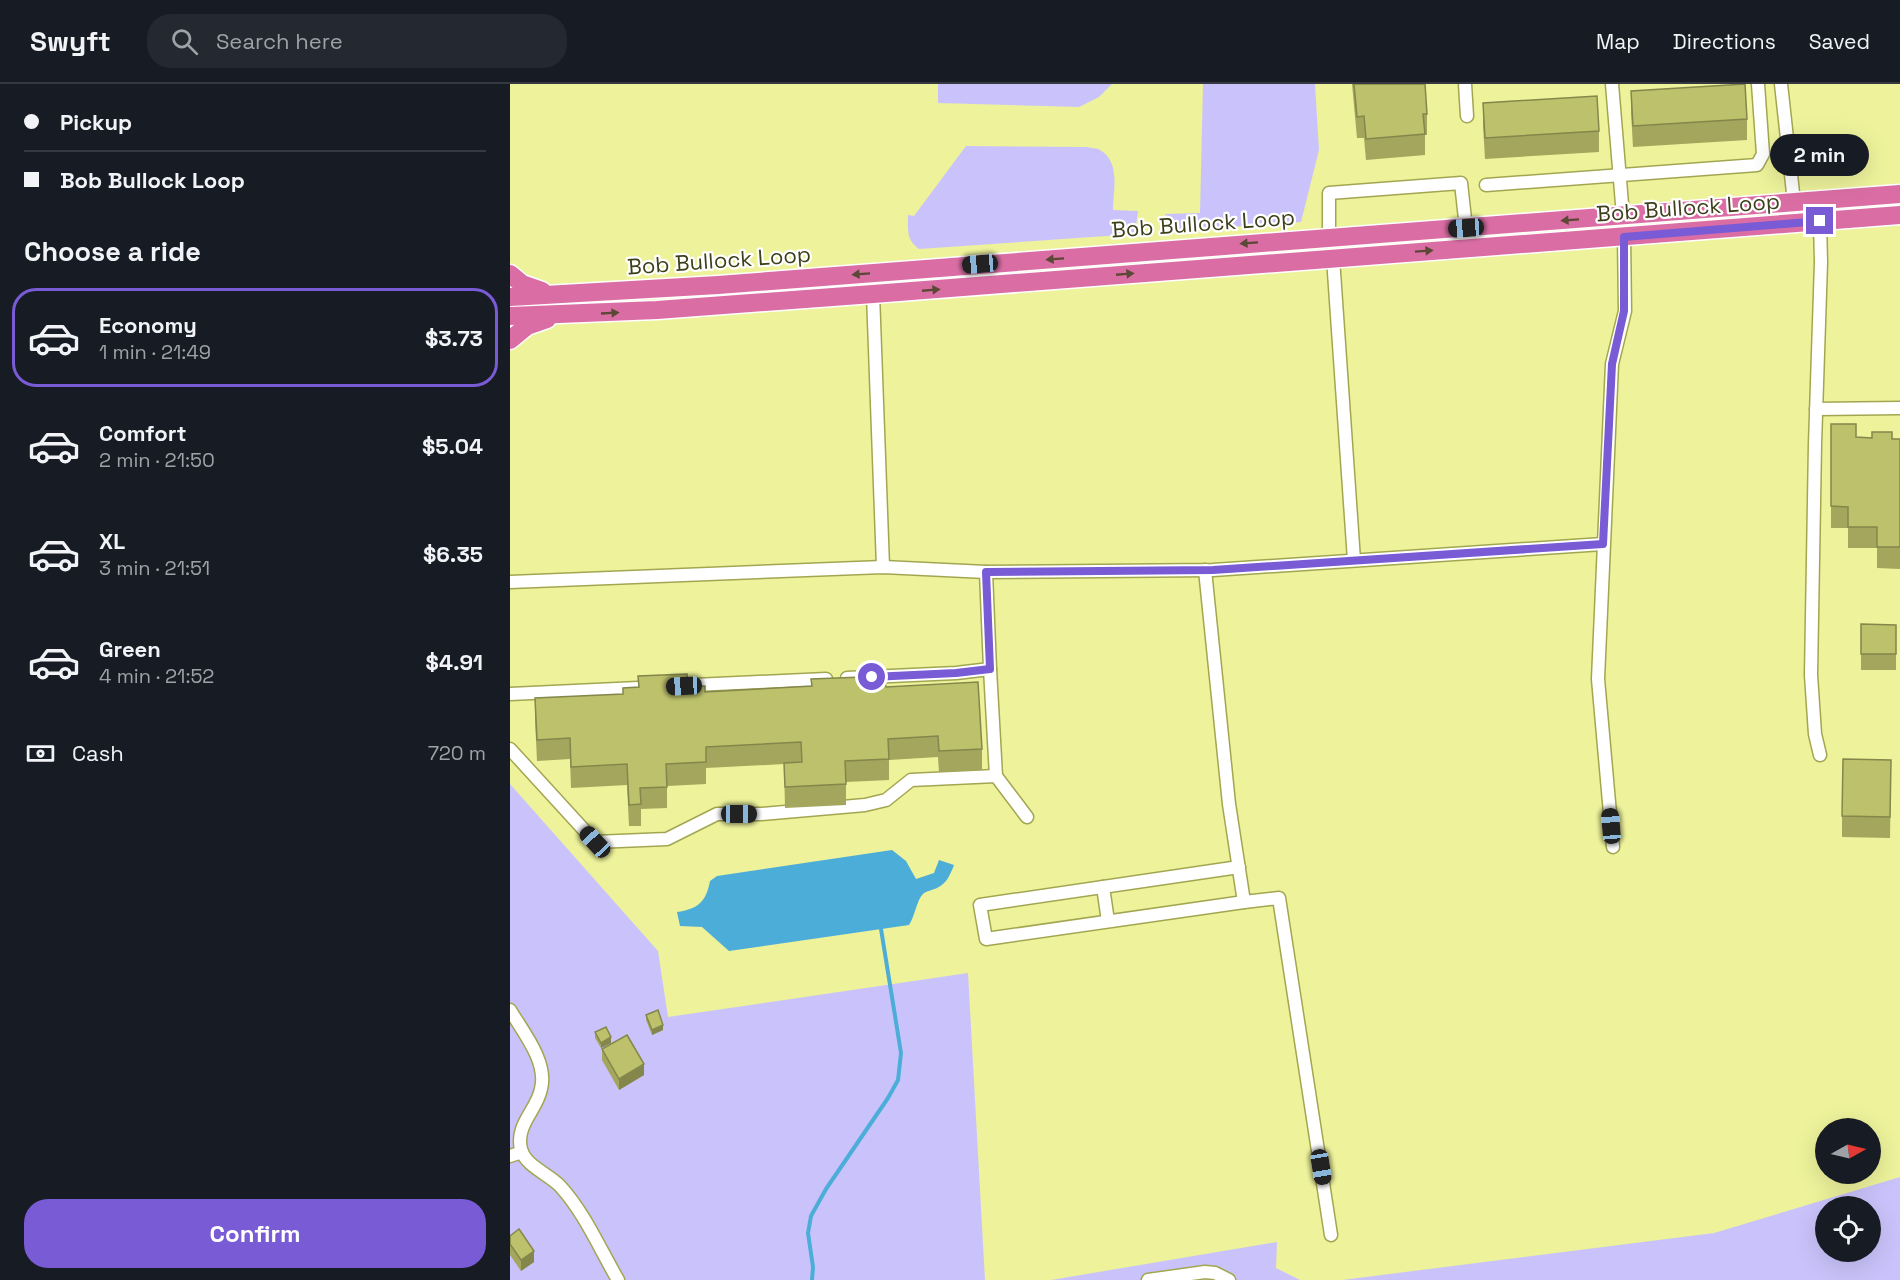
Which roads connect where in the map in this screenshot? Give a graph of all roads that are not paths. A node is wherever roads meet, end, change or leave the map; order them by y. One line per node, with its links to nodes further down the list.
1 (1465, 84): 5 (street)
2 (1612, 84): 6 (street)
3 (1758, 84): 6 (street)
4 (1781, 84): 9 (street)
5 (1467, 116)
6 (1619, 175): 7 (street); 12 (street)
7 (1486, 185)
8 (1900, 194): 9 (highway, Bob Bullock Loop)
9 (1794, 202): 12 (highway, Bob Bullock Loop)
10 (1900, 205): 16 (highway)
11 (1900, 215): 13 (highway, Bob Bullock Loop)
12 (1623, 216): 14 (highway, Bob Bullock Loop, one-way to 14)
13 (1820, 221): 16 (highway, Bob Bullock Loop); 29 (street)
14 (1466, 228): 15 (highway, Bob Bullock Loop); 18 (street)
15 (1432, 230): 18 (highway, Bob Bullock Loop); 19 (highway)
16 (1706, 230): 17 (highway, Bob Bullock Loop)
17 (1624, 237): 19 (highway, Bob Bullock Loop, one-way to 17); 30 (street)
18 (1329, 238): 20 (highway); 22 (highway, Bob Bullock Loop, one-way to 22)
19 (1334, 258): 20 (highway, Bob Bullock Loop); 31 (street)
20 (1217, 267): 23 (highway, Bob Bullock Loop, one-way to 20)
21 (510, 274): 22 (highway)
22 (558, 294): 24 (highway, Bob Bullock Loop)
23 (873, 294): 25 (highway, Bob Bullock Loop, one-way to 23); 32 (street)
24 (510, 297)
25 (568, 314): 26 (highway, Bob Bullock Loop); 27 (highway)
26 (510, 316)
27 (510, 340)
28 (1900, 408): 29 (street)
29 (1816, 409): 40 (street)
30 (1603, 544): 31 (street); 43 (street)
31 (1354, 560): 33 (street)
32 (883, 567): 34 (street); 35 (street)
33 (1205, 570): 34 (street); 44 (street)
34 (986, 572): 36 (street)
35 (510, 582)
36 (990, 669): 37 (street); 41 (street)
37 (510, 694)
38 (510, 744): 39 (street)
39 (510, 750): 41 (street)
40 (1820, 755)
41 (996, 776): 42 (street)
42 (1028, 817)
43 (1613, 847)
44 (1239, 867): 45 (street); 46 (street)
45 (1103, 887): 47 (street); 47 (street)
46 (1244, 902): 47 (street); 50 (street)
47 (1108, 921)
48 (510, 1010): 49 (street)
49 (516, 1154): 51 (street)
50 (1331, 1235)
51 (618, 1280)
52 (1148, 1280): 53 (street)
53 (1229, 1280)

